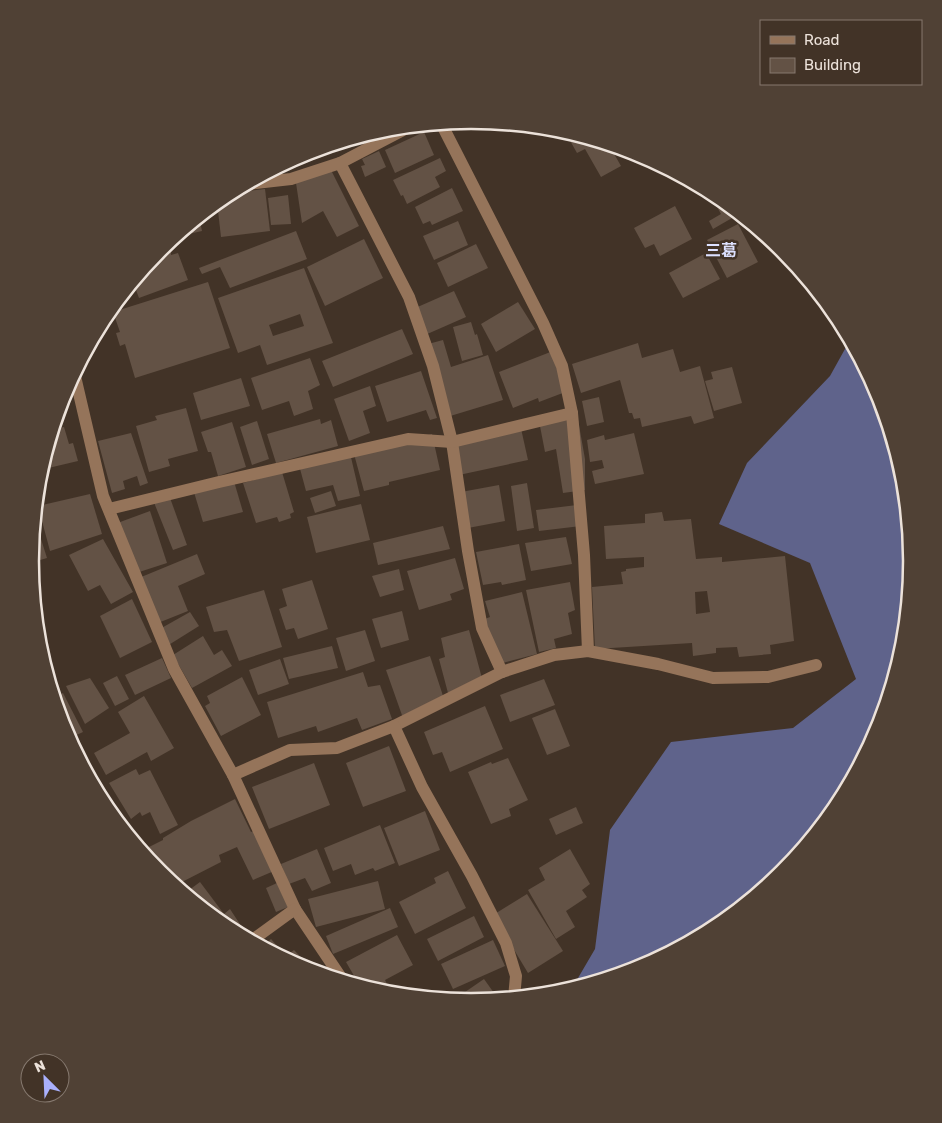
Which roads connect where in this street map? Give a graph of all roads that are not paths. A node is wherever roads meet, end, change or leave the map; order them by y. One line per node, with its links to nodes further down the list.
1 (444, 130): 6 (street)
2 (387, 138): 3 (street)
3 (340, 162): 4 (street); 7 (street)
4 (265, 182)
5 (77, 384): 8 (street)
6 (572, 413): 7 (street); 9 (street)
7 (452, 442): 8 (street); 11 (street)
8 (109, 509): 13 (street)
9 (588, 651): 10 (street); 11 (street)
10 (816, 665)
11 (502, 672): 12 (street)
12 (394, 726): 13 (street); 17 (street)
13 (233, 776): 14 (street)
14 (295, 909): 15 (street); 16 (street)
15 (257, 937)
16 (338, 973)
17 (515, 991)

